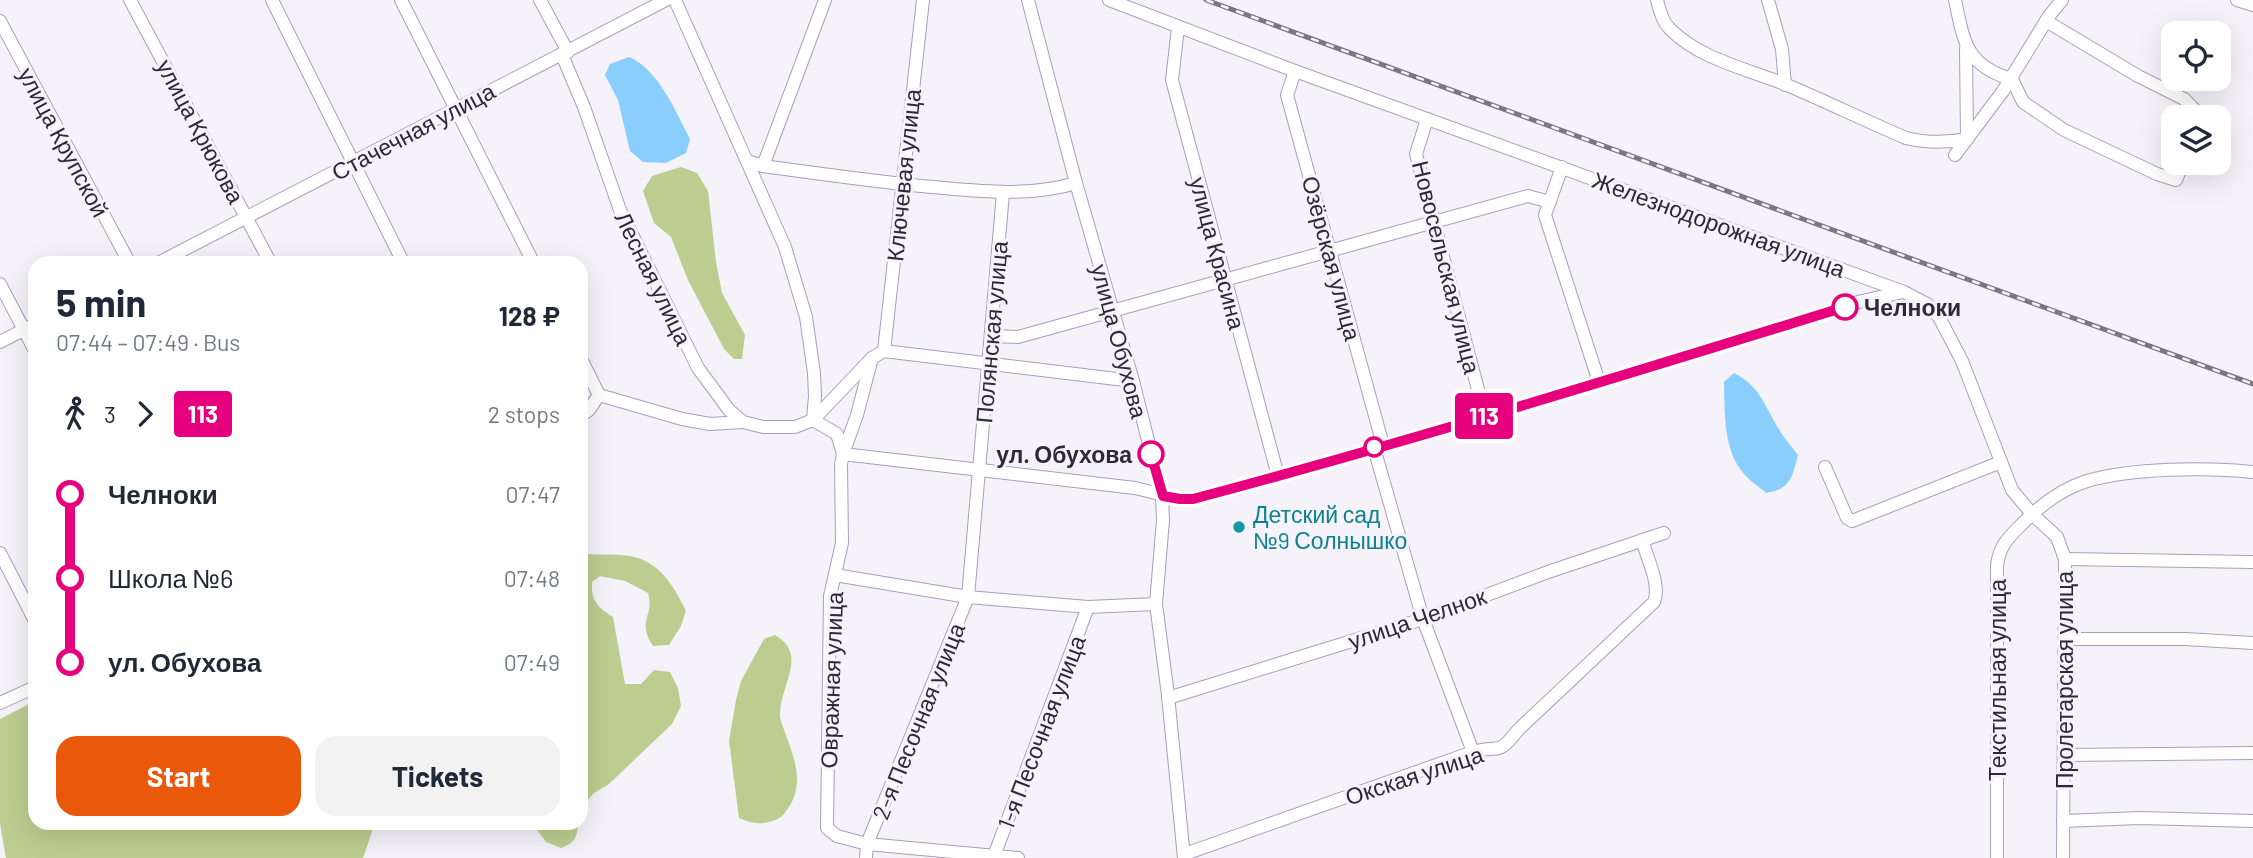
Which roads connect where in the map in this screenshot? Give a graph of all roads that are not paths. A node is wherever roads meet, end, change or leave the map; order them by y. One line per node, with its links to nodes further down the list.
1 (130, 0): 39 (street, улица Крюкова)
2 (272, 0): 31 (street)
3 (401, 0): 26 (street)
4 (540, 0): 21 (street, Лесная улица)
5 (666, 0): 21 (street, Стачечная улица)
6 (674, 0): 30 (street)
7 (825, 0): 32 (street)
8 (923, 0): 36 (street, Ключевая улица)
9 (1028, 0): 35 (street, улица Обухова)
10 (1109, 0): 19 (street, Железнодорожная улица)
11 (1657, 0): 24 (street)
12 (1768, 0): 24 (street)
13 (1955, 0): 20 (street)
14 (2062, 0): 18 (street)
15 (2237, 0): 16 (street)
16 (2253, 5)
17 (0, 21): 42 (street, улица Крупской)
18 (2046, 21): 23 (street); 25 (street)
19 (1178, 28): 22 (street, Железнодорожная улица); 47 (street, улица Красина)
20 (1966, 48): 23 (street); 28 (street)
21 (565, 53): 26 (street, Стачечная улица); 64 (street, Лесная улица)
22 (1295, 71): 27 (street, Железнодорожная улица); 41 (street, Озёрская улица)
23 (2011, 78): 28 (street); 34 (street)
24 (1785, 85): 28 (street)
25 (2190, 105)
26 (456, 107): 31 (street, Стачечная улица); 46 (street)
27 (1427, 119): 33 (street, Железнодорожная улица); 40 (street, Новосельская улица)
28 (1967, 139): 29 (street)
29 (1955, 155)
30 (747, 161): 32 (street); 63 (street)
31 (355, 162): 39 (street, Стачечная улица); 45 (street)
32 (763, 166): 36 (street)
33 (1562, 167): 38 (street); 49 (street, Железнодорожная улица)
34 (2178, 175)
35 (1076, 183): 37 (street); 50 (street, улица Обухова)
36 (901, 185): 37 (street); 55 (street, Ключевая улица)
37 (1003, 193): 53 (street, Полянская улица)
38 (1550, 202): 40 (street); 59 (street)
39 (247, 217): 43 (street, Стачечная улица); 44 (street, улица Крюкова)
40 (1432, 222): 41 (street); 62 (street, Новосельская улица)
41 (1330, 251): 47 (street); 65 (street, Озёрская улица)
42 (126, 256)
43 (172, 256)
44 (267, 256)
45 (400, 256)
46 (530, 256)
47 (1225, 280): 50 (street); 71 (street, улица Красина)
48 (0, 284): 51 (street)
49 (1903, 292): 59 (street); 67 (street, Железнодорожная улица)
50 (1113, 310): 53 (street); 58 (street, улица Обухова)
51 (28, 326)
52 (28, 328): 54 (street)
53 (991, 336): 56 (street, Полянская улица)
54 (0, 342)
55 (878, 354): 56 (street); 63 (street); 66 (street, Ключевая улица)
56 (988, 364): 58 (street); 69 (street, Полянская улица)
57 (588, 373): 60 (street)
58 (1133, 381): 72 (street, улица Обухова)
59 (1599, 383): 62 (street)
60 (599, 395): 61 (street); 64 (street)
61 (588, 411)
62 (1485, 416): 65 (street)
63 (813, 420): 64 (street); 66 (street)
64 (743, 422)
65 (1379, 446): 71 (street); 84 (street, Озёрская улица)
66 (843, 454): 69 (street); 79 (street, Овражная улица)
67 (2001, 462): 68 (street); 73 (street, Железнодорожная улица)
68 (1825, 467)
69 (979, 471): 72 (street); 80 (street, Полянская улица)
70 (2253, 472): 73 (street)
71 (1278, 477): 72 (street)
72 (1163, 496): 81 (street, улица Обухова)
73 (2032, 514): 77 (street, Пролетарская улица); 100 (street, Текстильная улица)
74 (1664, 533): 75 (street, улица Челнок)
75 (1642, 540): 84 (street, улица Челнок); 90 (street, Окская улица)
76 (0, 553): 82 (street)
77 (2065, 559): 78 (street); 85 (street, Пролетарская улица)
78 (2253, 562)
79 (835, 575): 80 (street); 95 (street, Овражная улица)
80 (968, 597): 83 (street); 95 (street, 2-я Песочная улица)
81 (1156, 604): 83 (street); 88 (street, улица Обухова)
82 (28, 607)
83 (1088, 607): 96 (street, 1-я Песочная улица)
84 (1423, 619): 88 (street, улица Челнок); 90 (street, Озёрская улица)
85 (2066, 639): 86 (street); 92 (street, Пролетарская улица)
86 (2253, 643)
87 (28, 690): 89 (street)
88 (1168, 698): 97 (street, улица Обухова)
89 (0, 703)
90 (1473, 752): 97 (street, Окская улица)
91 (2253, 753): 92 (street)
92 (2064, 755): 93 (street, Пролетарская улица)
93 (2063, 821): 94 (street); 101 (street, Пролетарская улица)
94 (2253, 821)
95 (867, 844): 96 (street); 98 (street, 2-я Песочная улица)
96 (994, 856): 99 (street)
97 (1185, 856)
98 (866, 858)
99 (1018, 858)
100 (1997, 858)
101 (2063, 858)

